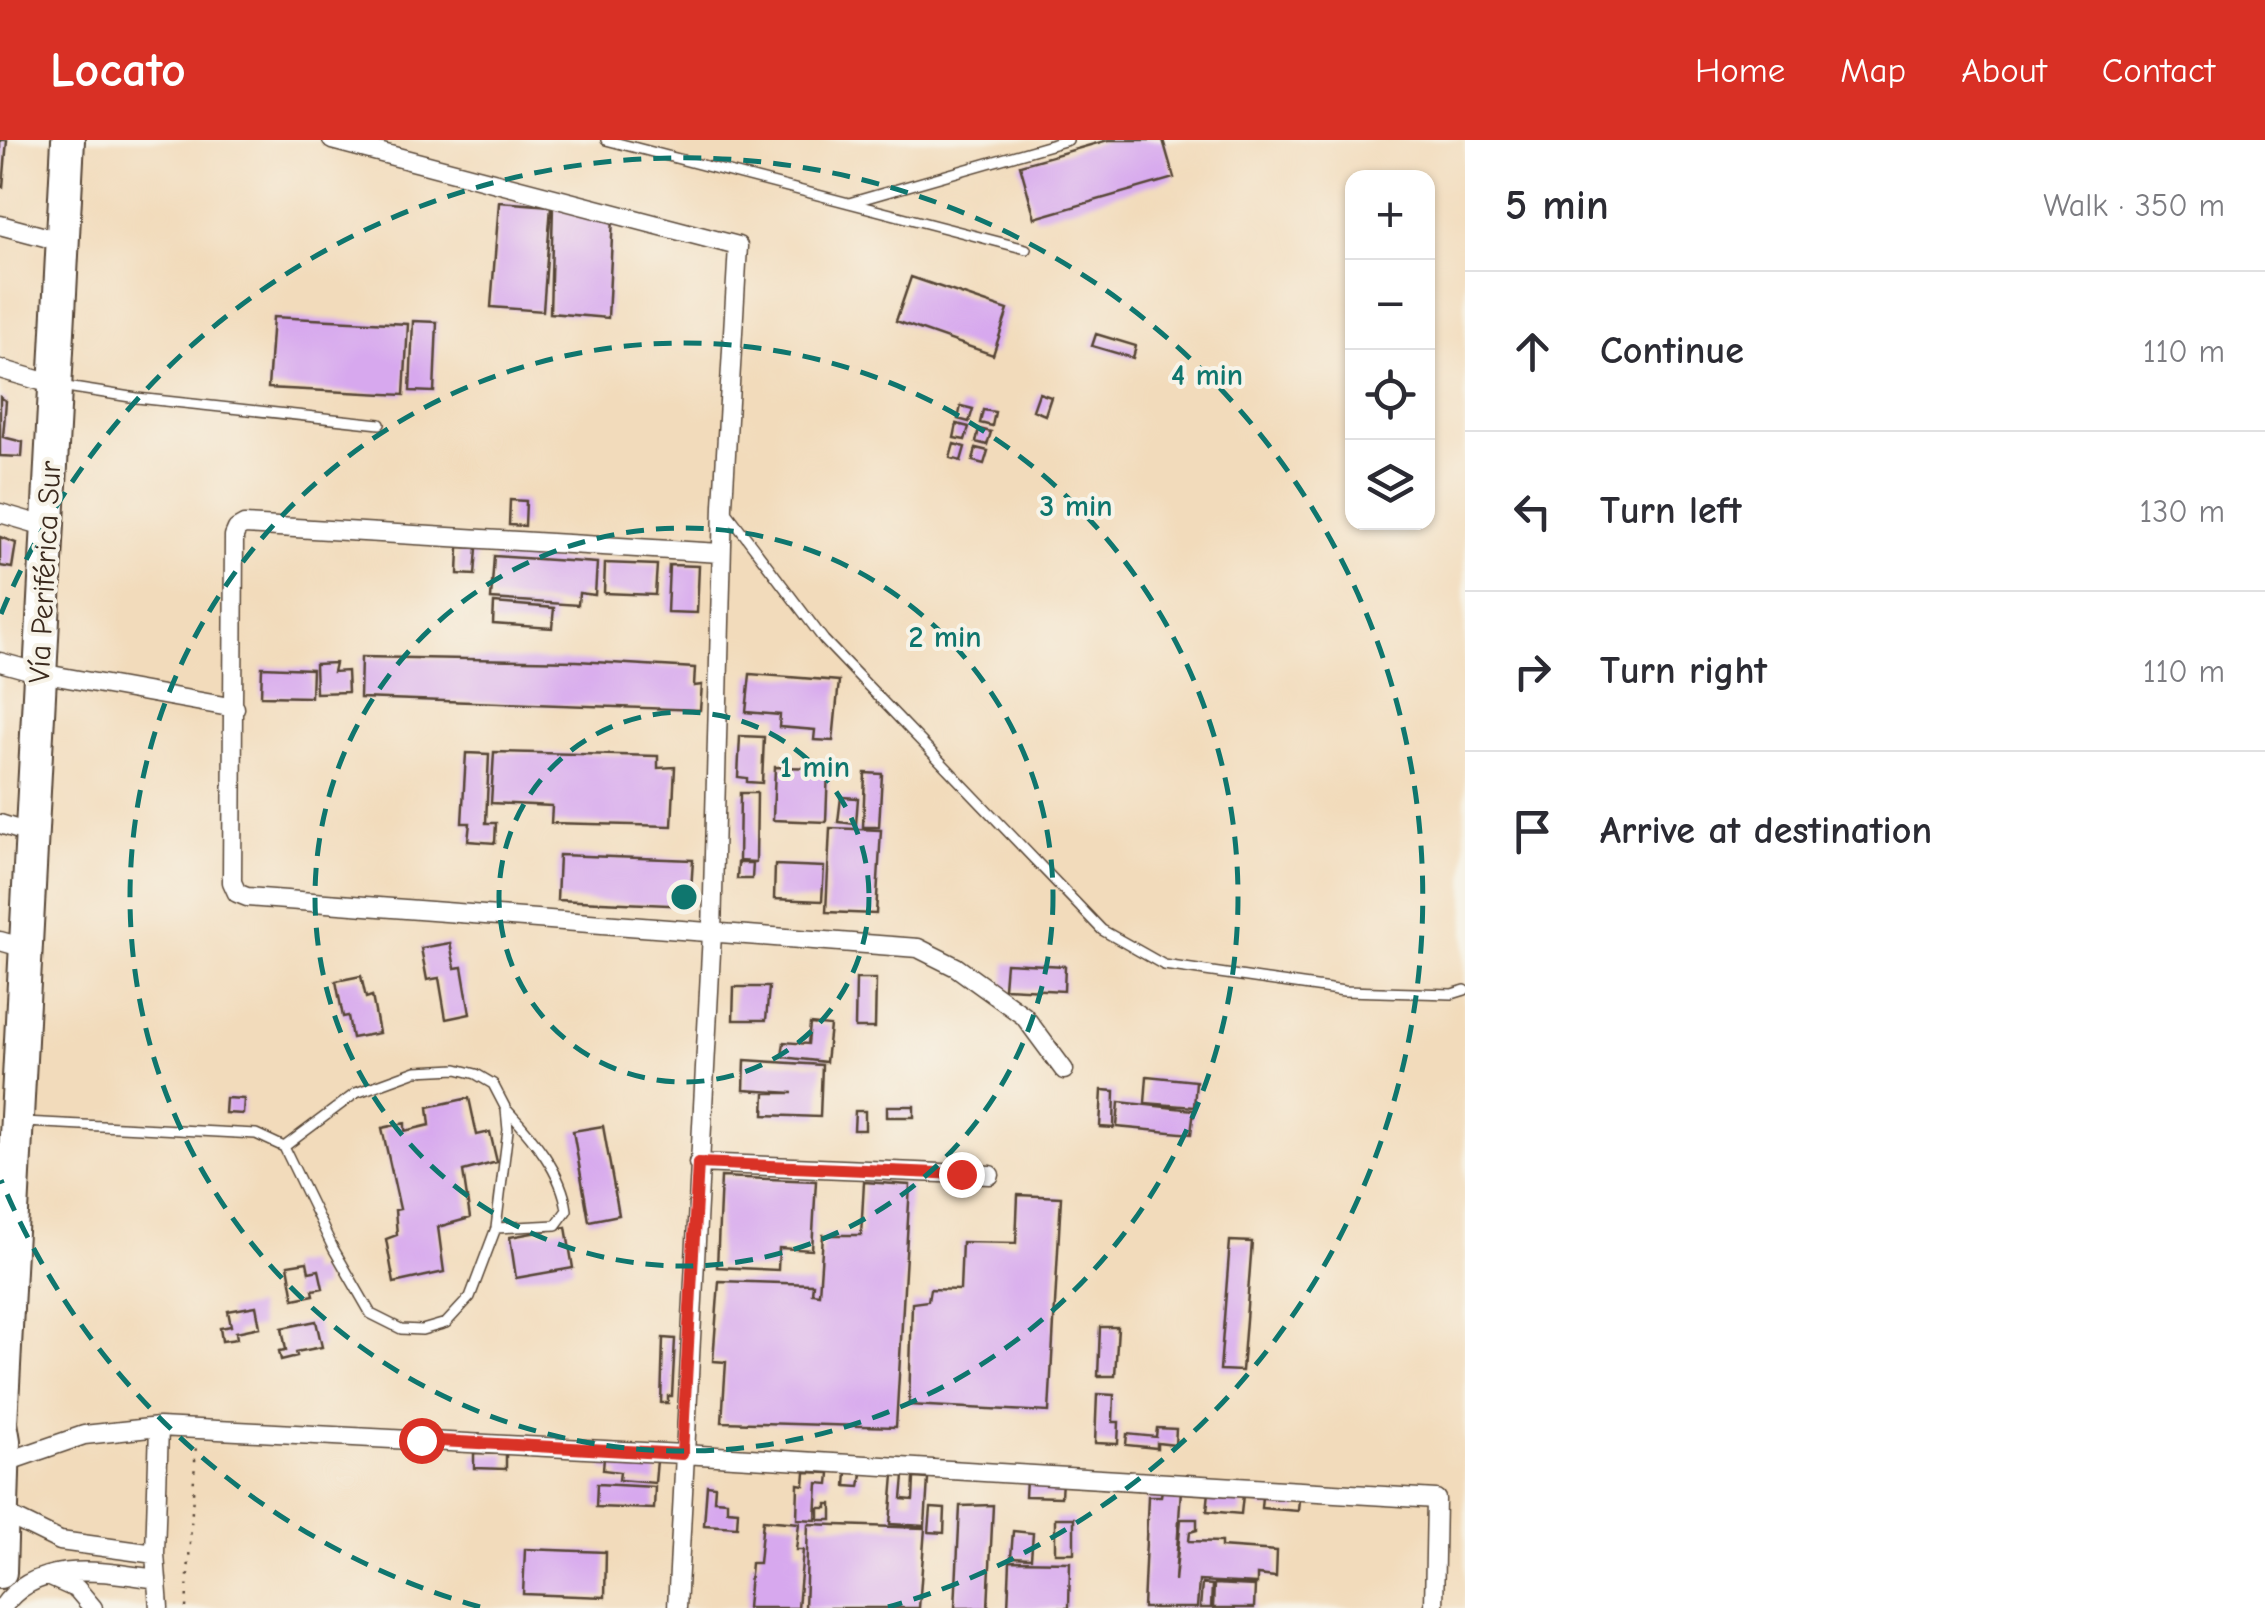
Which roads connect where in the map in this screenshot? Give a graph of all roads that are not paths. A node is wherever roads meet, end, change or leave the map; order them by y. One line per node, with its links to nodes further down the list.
1 (68, 140): 7 (highway, Vía Periférica Sur)
2 (332, 140): 12 (street)
3 (606, 140): 5 (lane)
4 (1068, 140): 5 (lane)
5 (849, 203): 8 (lane)
6 (0, 225): 7 (street)
7 (64, 242): 10 (highway, Vía Periférica Sur)
8 (1026, 249)
9 (0, 368): 10 (street)
10 (55, 385): 11 (lane); 14 (highway, Vía Periférica Sur)
11 (380, 424)
12 (723, 506): 15 (street); 23 (lane)
13 (0, 513): 14 (street)
14 (48, 527): 17 (highway, Vía Periférica Sur)
15 (722, 553): 18 (street); 21 (street)
16 (0, 662): 17 (street)
17 (40, 673): 18 (street); 20 (highway, Vía Periférica Sur)
18 (235, 708): 21 (street)
19 (0, 824): 20 (street)
20 (32, 834): 22 (highway, Vía Periférica Sur)
21 (712, 933): 24 (street); 28 (street)
22 (12, 944): 26 (highway, Vía Periférica Sur)
23 (1465, 990)
24 (1064, 1070)
25 (506, 1108): 27 (lane); 30 (lane); 30 (lane)
26 (18, 1122): 27 (lane); 31 (highway, Vía Periférica Sur)
27 (284, 1147): 30 (lane)
28 (698, 1163): 29 (street); 34 (street)
29 (990, 1175)
30 (496, 1228)
31 (4, 1281): 32 (highway, Vía Periférica Sur)
32 (0, 1424): 35 (highway, Vía Periférica Sur)
33 (160, 1428): 34 (street); 35 (street); 37 (street)
34 (682, 1454): 44 (street); 45 (street)
35 (4, 1462): 36 (highway, Vía Periférica Sur)
36 (2, 1512): 37 (street); 38 (highway, Vía Periférica Sur)
37 (155, 1554): 40 (street)
38 (0, 1572)
39 (48, 1576): 40 (street); 41 (street); 42 (street)
40 (157, 1579): 43 (street)
41 (2, 1608)
42 (93, 1608)
43 (159, 1608)
44 (677, 1608)
45 (1434, 1608)

